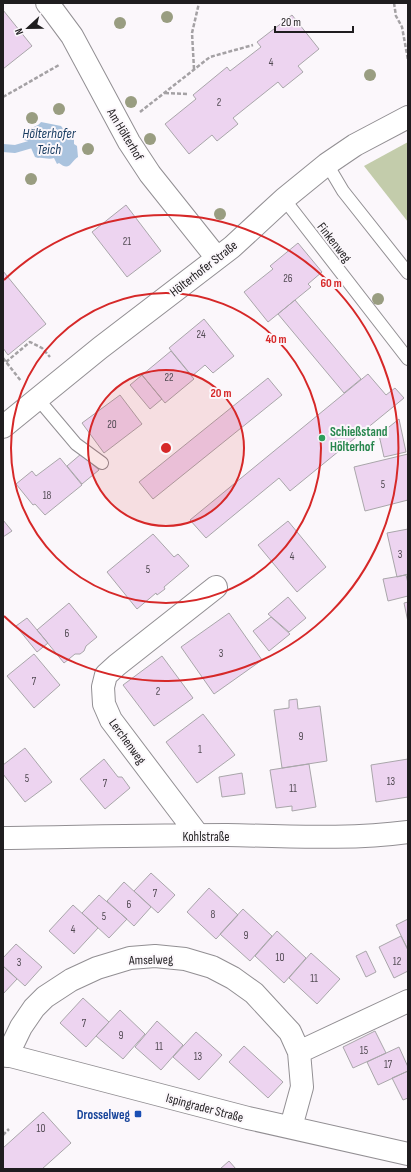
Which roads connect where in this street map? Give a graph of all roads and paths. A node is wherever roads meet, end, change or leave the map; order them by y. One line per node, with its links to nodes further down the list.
1 (47, 3): 5 (street, Am Hölterhof)
2 (199, 3): 7 (path)
3 (394, 3): 6 (path)
4 (253, 45): 7 (path)
5 (80, 52): 10 (path); 12 (street, Am Hölterhof)
6 (408, 60)
7 (194, 69): 8 (path)
8 (165, 93): 9 (path); 12 (path)
9 (188, 94)
10 (3, 97)
11 (408, 117): 13 (street, Hölterhofer Straße)
12 (121, 128): 15 (street, Am Hölterhof)
13 (328, 164): 14 (street, Hölterhofer Straße); 16 (lane)
14 (284, 199): 15 (street, Hölterhofer Straße); 19 (lane, Finkenweg)
15 (218, 258): 22 (street, Hölterhofer Straße)
16 (408, 273)
17 (42, 348): 20 (path)
18 (3, 358): 20 (path)
19 (408, 359)
20 (6, 362): 21 (path)
21 (14, 371)
22 (38, 399): 23 (street, Hölterhofer Straße); 24 (lane)
23 (3, 427)
24 (102, 463)
25 (216, 587): 27 (street, Lerchenweg)
26 (408, 832): 27 (street, Kohlstraße)
27 (198, 835): 28 (street, Kohlstraße)
28 (3, 838)
29 (408, 1001): 30 (street)
30 (299, 1052): 31 (street, Amselweg); 32 (street, Amselweg)
31 (5, 1055): 32 (street, Ispingrader Straße)
32 (291, 1127): 35 (street, Ispingrader Straße)
33 (9, 1129): 34 (path)
34 (3, 1135)
35 (403, 1159)

